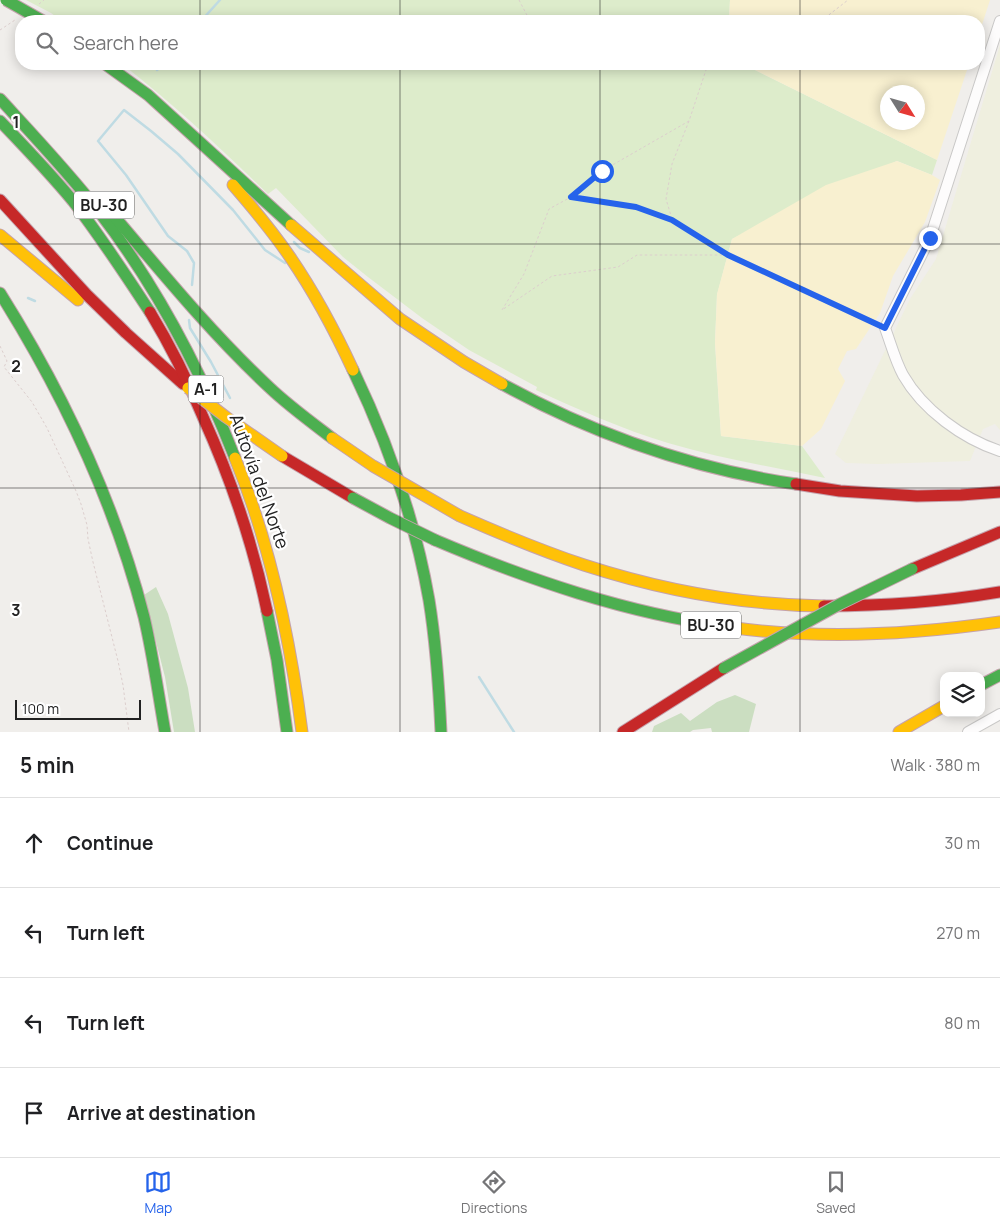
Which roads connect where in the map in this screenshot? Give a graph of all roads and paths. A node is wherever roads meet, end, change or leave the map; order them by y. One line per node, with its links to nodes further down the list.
1 (6, 0): 4 (highway, bridge)
2 (519, 0): 5 (path)
3 (848, 0): 6 (path)
4 (32, 15)
5 (527, 15)
6 (829, 15)
7 (1000, 21): 11 (street)
8 (113, 70): 12 (highway)
9 (706, 70): 15 (path)
10 (985, 70): 22 (street)
11 (985, 70)
12 (121, 76): 26 (highway); 38 (highway)
13 (0, 98): 28 (highway, BU-30, bridge); 37 (highway, Autovía del Norte / A-1)
14 (0, 121): 36 (highway, Autovía del Norte / A-1)
15 (689, 121): 16 (path); 18 (path)
16 (571, 197): 18 (path); 20 (path)
17 (0, 200): 24 (highway, BU-30)
18 (672, 220): 20 (path)
19 (0, 235): 24 (highway)
20 (728, 255): 22 (path)
21 (0, 293): 35 (highway)
22 (885, 328): 25 (street)
23 (0, 346): 34 (path)
24 (188, 388): 29 (highway, BU-30, bridge)
25 (1000, 450)
26 (1000, 492)
27 (1000, 532): 39 (highway, bridge)
28 (1000, 592)
29 (1000, 622)
30 (1000, 675): 31 (highway)
31 (985, 683)
32 (940, 708): 40 (highway)
33 (1000, 714): 41 (street)
34 (129, 732)
35 (164, 732)
36 (287, 732)
37 (302, 732)
38 (441, 732)
39 (623, 732)
40 (899, 732)
41 (968, 732)

